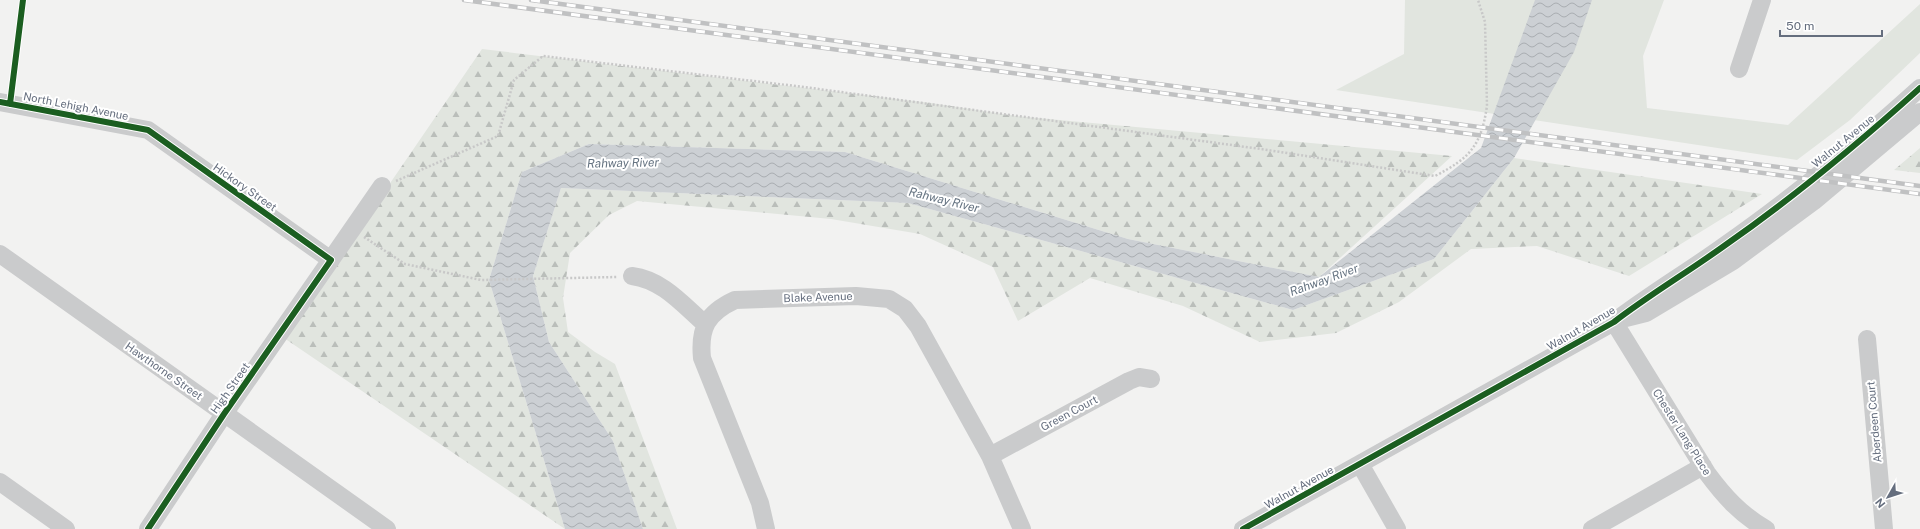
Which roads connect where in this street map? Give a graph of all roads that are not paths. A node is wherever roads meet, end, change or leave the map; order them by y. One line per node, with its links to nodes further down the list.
1 (1762, 0): 2 (street)
2 (1739, 69)
3 (1920, 88): 11 (street, Walnut Avenue)
4 (5, 103): 6 (street, North Lehigh Avenue)
5 (1920, 112): 11 (street, Walnut Avenue)
6 (148, 130): 9 (street, Hickory Street)
7 (382, 186): 9 (street, High Street)
8 (0, 254): 15 (street, Hawthorne Street)
9 (332, 260): 15 (street, High Street)
10 (632, 276): 12 (street)
11 (1614, 322): 17 (street, Walnut Avenue); 18 (street, Chester Lang Place)
12 (705, 324): 16 (street, Blake Avenue); 23 (street, Blake Avenue)
13 (1867, 339): 29 (street, Aberdeen Court)
14 (1151, 379): 16 (street, Green Court)
15 (224, 414): 21 (street, High Street); 22 (street, Hawthorne Street)
16 (990, 456): 24 (street, Blake Avenue)
17 (1360, 464): 25 (street, Walnut Avenue); 26 (street)
18 (1703, 466): 27 (street); 28 (street, Chester Lang Place)
19 (0, 482): 20 (street)
20 (66, 529)
21 (148, 529)
22 (387, 529)
23 (766, 529)
24 (1022, 529)
25 (1243, 529)
26 (1396, 529)
27 (1592, 529)
28 (1766, 529)
29 (1884, 529)

